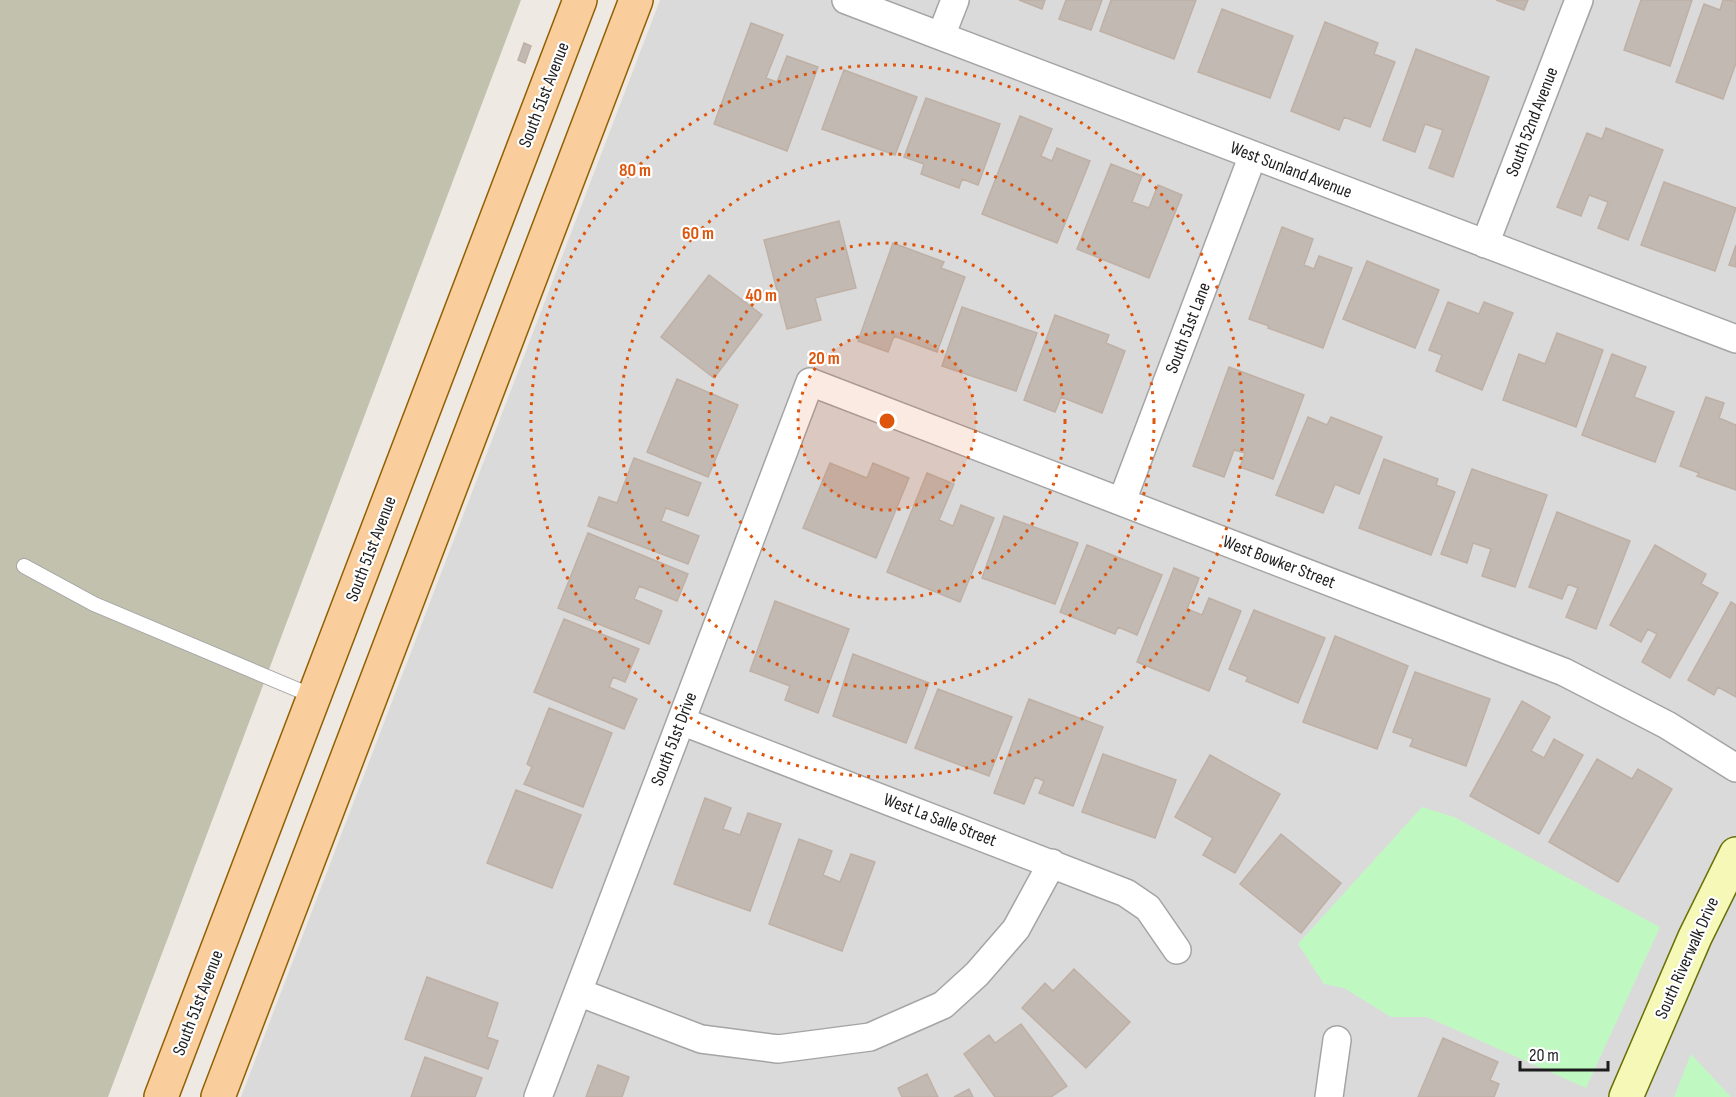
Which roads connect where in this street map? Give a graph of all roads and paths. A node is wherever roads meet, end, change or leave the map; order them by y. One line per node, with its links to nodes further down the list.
1 (580, 0): 13 (main road, South 51st Avenue)
2 (636, 0): 22 (main road)
3 (846, 0): 6 (street, West Sunland Avenue)
4 (955, 0): 6 (street)
5 (1579, 0): 8 (street, South 52nd Avenue)
6 (941, 36): 7 (street, West Sunland Avenue)
7 (1253, 155): 8 (street, West Sunland Avenue); 11 (street, South 51st Lane)
8 (1485, 244): 9 (street, West Sunland Avenue)
9 (1736, 339)
10 (810, 382): 11 (street, West Bowker Street); 14 (street, South 51st Drive)
11 (1122, 501): 15 (street, West Bowker Street)
12 (24, 566): 13 (lane)
13 (315, 697): 21 (main road, South 51st Avenue)
14 (681, 721): 17 (street, West La Salle Street); 19 (street, South 51st Drive)
15 (1736, 768)
16 (1736, 854): 25 (street, South Riverwalk Drive)
17 (1052, 863): 18 (street, West La Salle Street); 19 (street)
18 (1177, 950)
19 (578, 992): 23 (street, South 51st Drive)
20 (1337, 1040): 24 (street)
21 (161, 1097)
22 (218, 1097)
23 (538, 1097)
24 (1329, 1097)
25 (1626, 1097)

